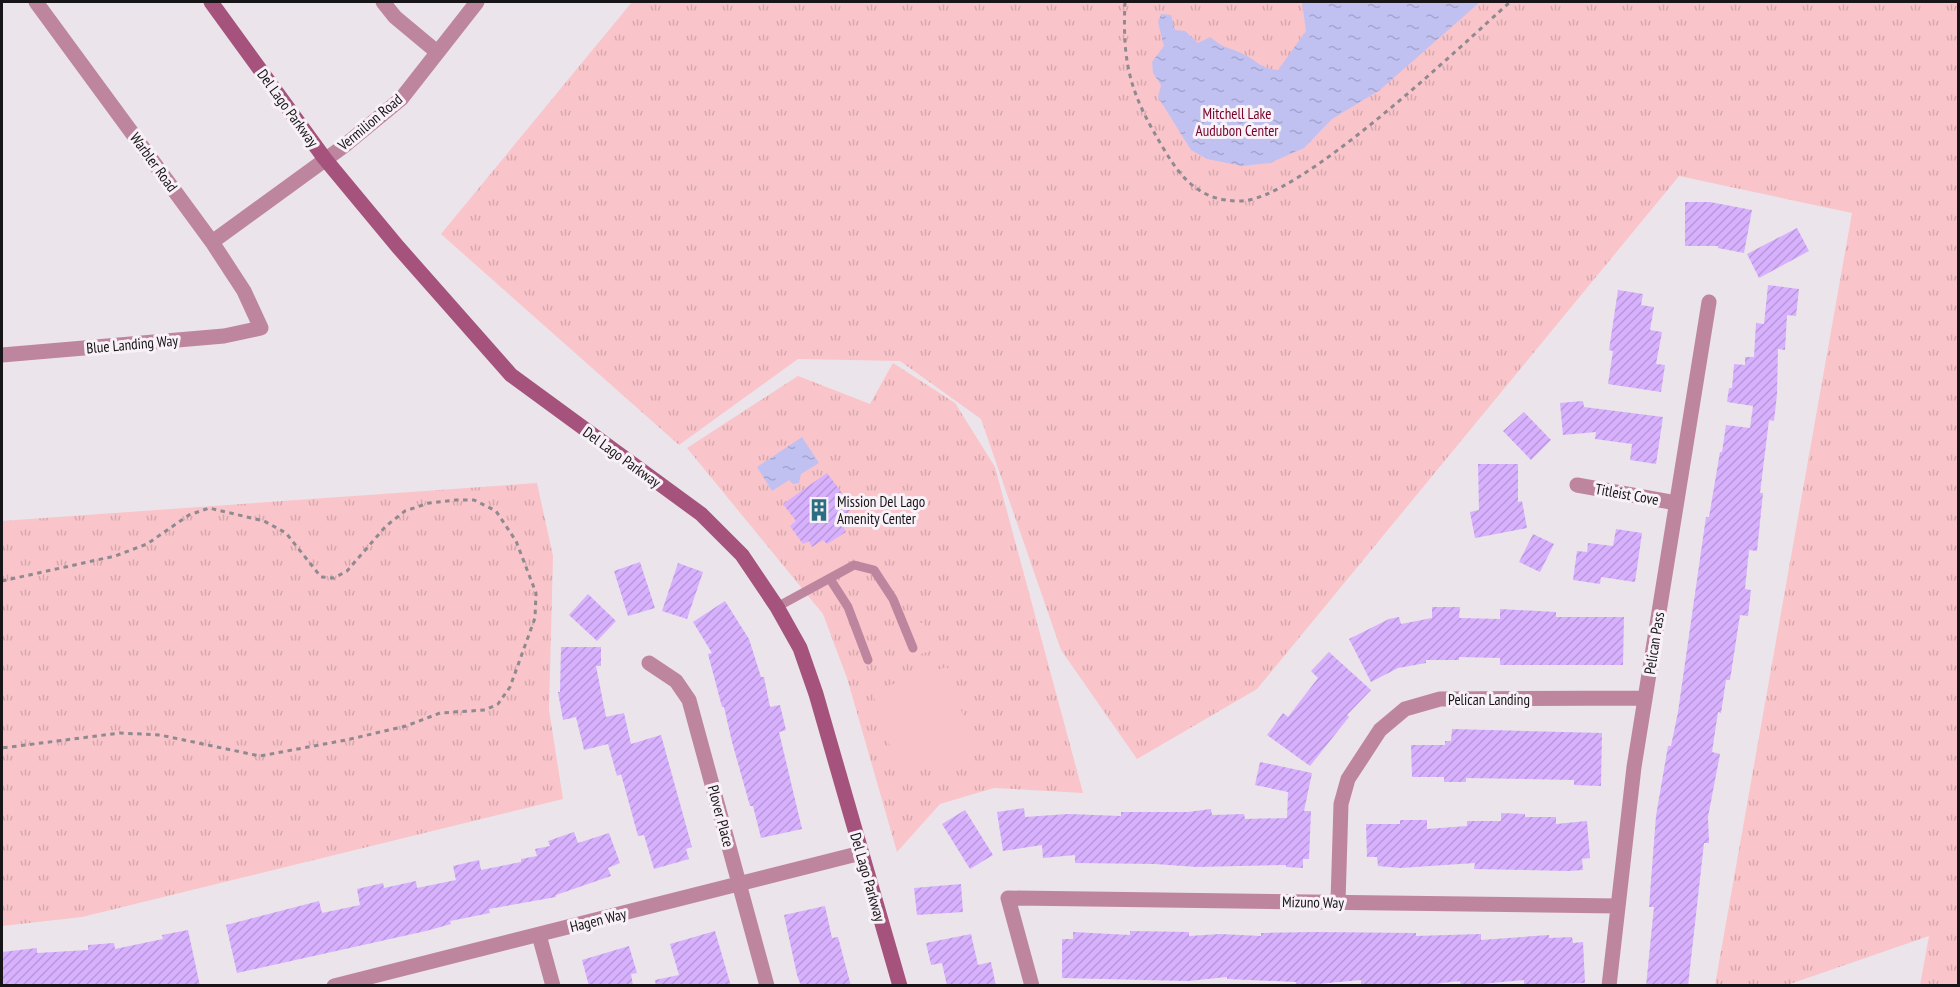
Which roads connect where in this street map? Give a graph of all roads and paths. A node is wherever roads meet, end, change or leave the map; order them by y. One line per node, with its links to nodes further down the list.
1 (36, 2): 9 (street, Warbler Road)
2 (211, 2): 8 (street, Del Lago Parkway)
3 (383, 2): 7 (street)
4 (477, 2): 7 (street, Vermilion Road)
5 (1125, 2): 6 (path)
6 (1510, 2)
7 (437, 52): 8 (street, Vermilion Road)
8 (325, 159): 9 (street, Vermilion Road); 17 (street, Del Lago Parkway)
9 (212, 243): 11 (street, Warbler Road)
10 (1709, 302): 14 (street, Pelican Pass)
11 (261, 328): 12 (street, Blue Landing Way)
12 (2, 355)
13 (1577, 485): 14 (street, Titleist Cove)
14 (1676, 502): 21 (street, Pelican Pass)
15 (830, 579): 17 (lane); 18 (lane); 19 (lane)
16 (2, 581): 22 (path)
17 (777, 607): 23 (street, Del Lago Parkway)
18 (913, 648)
19 (868, 660)
20 (649, 663): 24 (street, Plover Place)
21 (1645, 698): 25 (street, Pelican Landing); 26 (street, Pelican Pass)
22 (2, 748)
23 (861, 853): 24 (street, Hagen Way); 31 (street, Del Lago Parkway)
24 (740, 885): 27 (street, Hagen Way); 30 (street, Plover Place)
25 (1338, 902): 26 (street, Mizuno Way); 32 (street, Mizuno Way)
26 (1618, 906): 33 (street, Pelican Pass)
27 (539, 935): 28 (street, Hagen Way); 29 (street)
28 (334, 986)
29 (553, 986)
30 (767, 986)
31 (900, 986)
32 (1032, 986)
33 (1609, 986)

